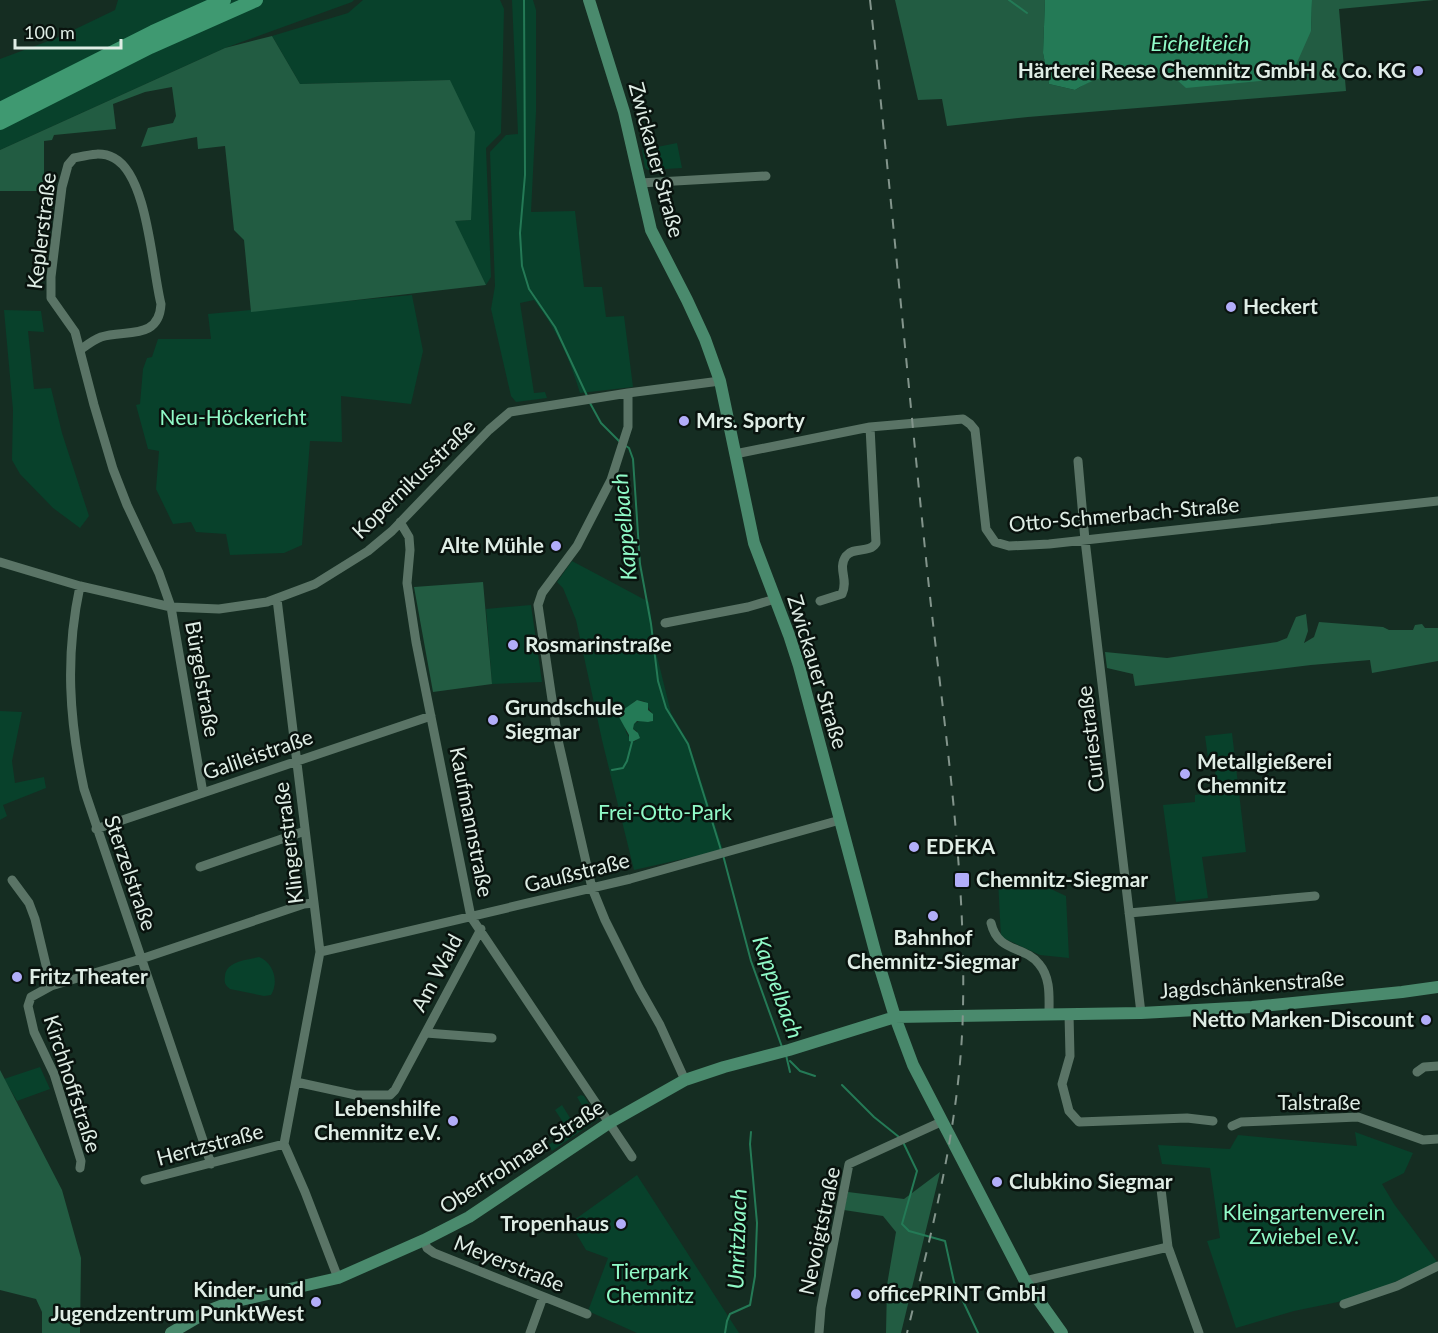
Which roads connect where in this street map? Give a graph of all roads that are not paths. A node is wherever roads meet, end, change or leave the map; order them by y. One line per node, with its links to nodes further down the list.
1 (224, 0): 4 (highway)
2 (256, 0): 5 (highway)
3 (590, 0): 7 (main road, Zwickauer Straße)
4 (0, 109)
5 (0, 123)
6 (766, 176): 7 (street)
7 (640, 183): 9 (main road, Zwickauer Straße)
8 (81, 350): 8 (street, Keplerstraße); 22 (street, Keplerstraße)
9 (720, 381): 10 (street, Kopernikusstraße); 12 (main road, Zwickauer Straße)
10 (628, 393): 15 (street, Kopernikusstraße); 32 (street)
11 (870, 428): 12 (street, Otto-Schmerbach-Straße); 16 (street, Otto-Schmerbach-Straße); 21 (street)
12 (735, 454): 20 (main road, Zwickauer Straße)
13 (1078, 461): 16 (street, Curiestraße)
14 (1438, 501): 16 (street, Otto-Schmerbach-Straße)
15 (400, 522): 19 (street, Kopernikusstraße); 24 (street, Kaufmannstraße)
16 (1085, 540): 35 (street, Curiestraße)
17 (0, 562): 18 (street, Kopernikusstraße)
18 (81, 585): 22 (street, Kopernikusstraße); 28 (street, Sterzelstraße)
19 (277, 599): 22 (street, Kopernikusstraße); 25 (street, Klingerstraße)
20 (775, 599): 23 (street); 27 (main road, Zwickauer Straße)
21 (820, 601)
22 (171, 607): 26 (street, Bürgelstraße)
23 (665, 623)
24 (431, 716): 25 (street, Galileistraße); 36 (street, Kaufmannstraße)
25 (298, 761): 26 (street, Galileistraße); 29 (street, Klingerstraße)
26 (203, 793): 28 (street, Galileistraße)
27 (840, 820): 32 (street, Gaußstraße); 46 (main road, Zwickauer Straße)
28 (96, 829): 40 (street, Sterzelstraße)
29 (305, 831): 30 (street); 34 (street, Klingerstraße)
30 (200, 867)
31 (12, 880): 41 (street, Kirchhoffstraße)
32 (592, 888): 36 (street, Gaußstraße); 51 (street)
33 (1315, 896): 35 (street)
34 (314, 903): 39 (street, Klingerstraße); 40 (street, Kirchhoffstraße)
35 (1129, 913): 43 (street, Curiestraße)
36 (471, 917): 38 (street, Kaufmannstraße); 39 (street, Gaußstraße)
37 (991, 923): 44 (street)
38 (481, 929): 47 (street, Am Wald); 55 (street, Kaufmannstraße)
39 (320, 952): 52 (street, Klingerstraße)
40 (141, 959): 41 (street, Kirchhoffstraße); 60 (street, Sterzelstraße)
41 (51, 986): 61 (street, Kirchhoffstraße)
42 (1438, 987): 43 (main road, Jagdschänkenstraße)
43 (1141, 1013): 45 (main road, Jagdschänkenstraße)
44 (1049, 1014): 45 (main road, Jagdschänkenstraße); 46 (main road, Jagdschänkenstraße)
45 (1069, 1014): 54 (street)
46 (895, 1017): 51 (main road, Oberfrohnaer Straße); 53 (main road, Zwickauer Straße)
47 (426, 1033): 48 (street, Am Wald); 52 (street, Am Wald)
48 (492, 1038)
49 (1438, 1066): 50 (street)
50 (1417, 1072)
51 (685, 1080): 55 (main road, Oberfrohnaer Straße)
52 (296, 1082): 58 (street, Klingerstraße)
53 (943, 1121): 68 (main road, Zwickauer Straße); 74 (street, Nevoigtstraße)
54 (1214, 1121)
55 (609, 1123): 59 (street, Kaufmannstraße); 64 (main road, Oberfrohnaer Straße)
56 (1232, 1126): 57 (street, Talstraße)
57 (1438, 1139)
58 (284, 1144): 60 (street, Hertzstraße); 67 (street)
59 (632, 1157)
60 (211, 1164): 62 (street, Hertzstraße)
61 (81, 1168)
62 (145, 1180)
63 (1161, 1189): 65 (street)
64 (424, 1240): 67 (main road, Oberfrohnaer Straße); 69 (street, Meyerstraße)
65 (1168, 1247): 68 (street); 76 (street)
66 (1438, 1266): 70 (street)
67 (338, 1278): 72 (main road, Oberfrohnaer Straße)
68 (1025, 1281): 75 (main road, Zwickauer Straße)
69 (543, 1297): 71 (street, Meyerstraße); 73 (street)
70 (1344, 1304)
71 (587, 1314)
72 (172, 1333)
73 (530, 1333)
74 (819, 1333)
75 (1062, 1333)
76 (1199, 1333)

